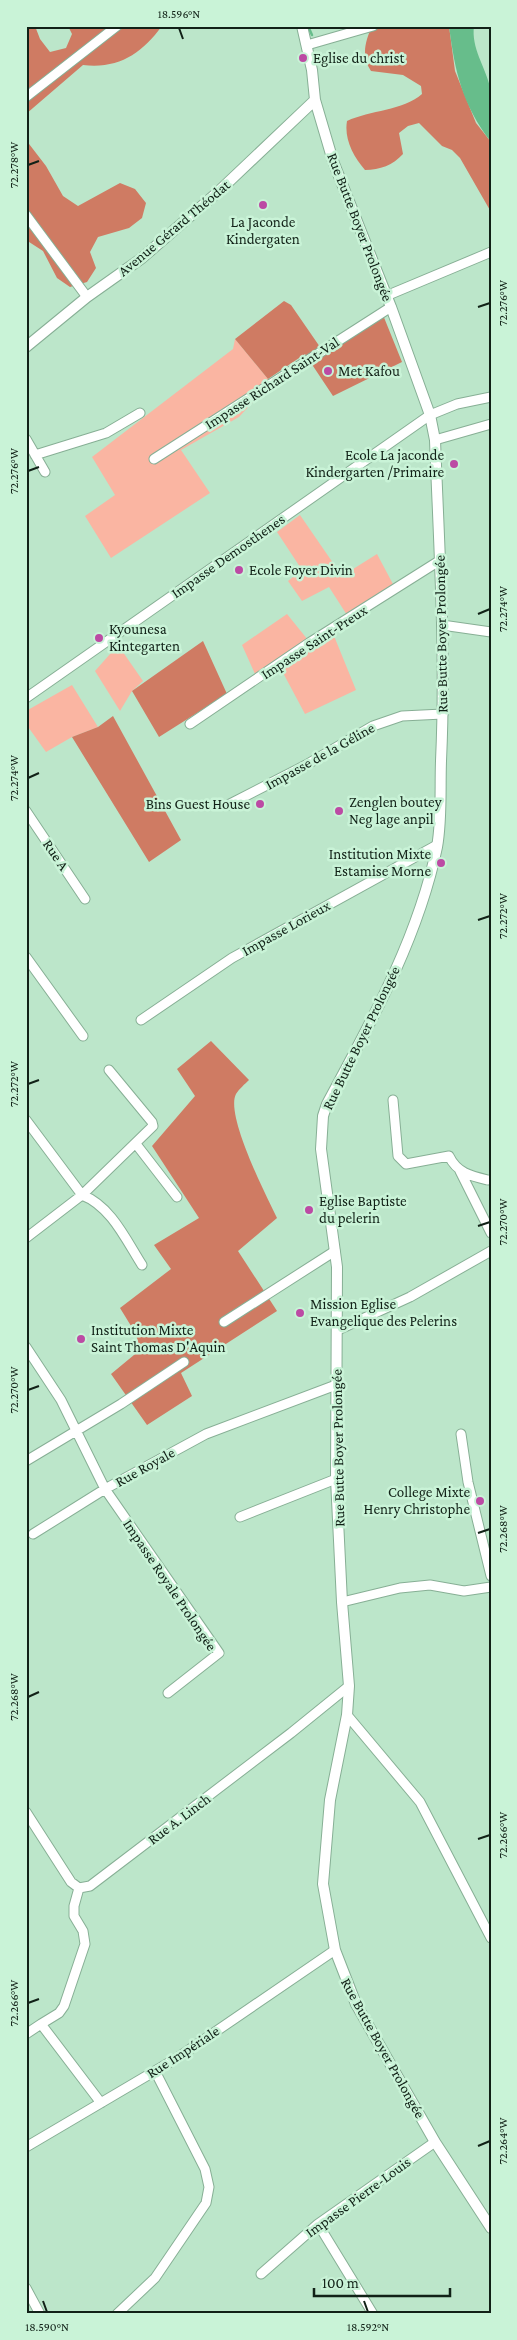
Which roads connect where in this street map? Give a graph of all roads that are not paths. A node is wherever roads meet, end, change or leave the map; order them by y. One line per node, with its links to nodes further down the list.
1 (117, 26): 5 (street)
2 (302, 26): 4 (street, Rue Butte Boyer Prolongée)
3 (373, 26): 4 (street)
4 (307, 45): 6 (street, Rue Butte Boyer Prolongée)
5 (26, 96)
6 (315, 100): 9 (street, Rue Butte Boyer Prolongée); 10 (street, Avenue Gérard Théodat)
7 (26, 215): 10 (street)
8 (491, 252): 9 (street)
9 (386, 296): 11 (street, Rue Butte Boyer Prolongée)
10 (87, 298): 12 (street, Avenue Gérard Théodat)
11 (391, 307): 15 (street, Rue Butte Boyer Prolongée); 20 (street, Impasse Richard Saint-Val)
12 (26, 348)
13 (491, 397): 15 (street, Impasse Demosthenes)
14 (140, 413): 19 (street)
15 (430, 415): 18 (street, Rue Butte Boyer Prolongée); 25 (street, Impasse Demosthenes)
16 (491, 424): 18 (street)
17 (26, 439): 19 (street)
18 (435, 440): 22 (street, Rue Butte Boyer Prolongée)
19 (35, 455): 21 (street)
20 (154, 460)
21 (45, 472)
22 (439, 561): 23 (street, Rue Butte Boyer Prolongée); 27 (street, Impasse Saint-Preux)
23 (442, 625): 24 (street); 26 (street, Rue Butte Boyer Prolongée)
24 (491, 632)
25 (26, 698)
26 (443, 714): 28 (street, Impasse de la Géline); 30 (street, Rue Butte Boyer Prolongée)
27 (190, 724)
28 (228, 805)
29 (27, 814): 31 (street, Rue A)
30 (437, 845): 33 (street, Impasse Lorieux); 45 (street, Rue Butte Boyer Prolongée)
31 (85, 899)
32 (26, 958): 34 (street)
33 (141, 1020)
34 (84, 1036)
35 (108, 1070): 38 (street)
36 (393, 1100): 39 (street)
37 (26, 1120): 41 (street)
38 (136, 1144): 41 (street); 42 (street)
39 (460, 1171): 40 (street); 43 (street)
40 (488, 1180)
41 (82, 1195): 44 (street); 47 (street)
42 (177, 1197)
43 (491, 1232)
44 (26, 1238)
45 (335, 1251): 48 (street); 49 (street, Rue Butte Boyer Prolongée)
46 (491, 1251): 49 (street)
47 (142, 1265)
48 (224, 1322)
49 (338, 1330): 52 (street, Rue Butte Boyer Prolongée)
50 (26, 1347): 53 (street, Rue Royale)
51 (184, 1362): 53 (street)
52 (336, 1385): 56 (street, Rue Butte Boyer Prolongée); 57 (street, Rue Royale)
53 (76, 1432): 55 (street); 57 (street, Rue Royale)
54 (461, 1434): 60 (street)
55 (26, 1461)
56 (336, 1479): 58 (street); 62 (street, Rue Butte Boyer Prolongée)
57 (105, 1489): 59 (street); 64 (street, Impasse Royale Prolongée)
58 (240, 1516)
59 (33, 1534)
60 (491, 1576)
61 (491, 1587): 62 (street)
62 (342, 1602): 63 (street, Rue Butte Boyer Prolongée)
63 (349, 1686): 65 (street, Rue Butte Boyer Prolongée); 67 (street, Rue A. Linch)
64 (168, 1693)
65 (347, 1715): 68 (street); 69 (street, Rue Butte Boyer Prolongée)
66 (26, 1812): 67 (street)
67 (80, 1888): 70 (street)
68 (491, 1938)
69 (335, 1950): 72 (street, Rue Impériale); 74 (street, Rue Butte Boyer Prolongée)
70 (41, 2024): 71 (street); 73 (street)
71 (26, 2034)
72 (155, 2071): 73 (street, Rue Impériale); 81 (street)
73 (101, 2102): 75 (street, Rue Impériale)
74 (435, 2142): 76 (street, Impasse Pierre-Louis); 77 (street, Rue Butte Boyer Prolongée)
75 (26, 2147)
76 (318, 2224): 78 (street, Impasse Pierre-Louis); 82 (street)
77 (491, 2228)
78 (261, 2274)
79 (26, 2288): 80 (street)
80 (40, 2314)
81 (117, 2314)
82 (374, 2314)

